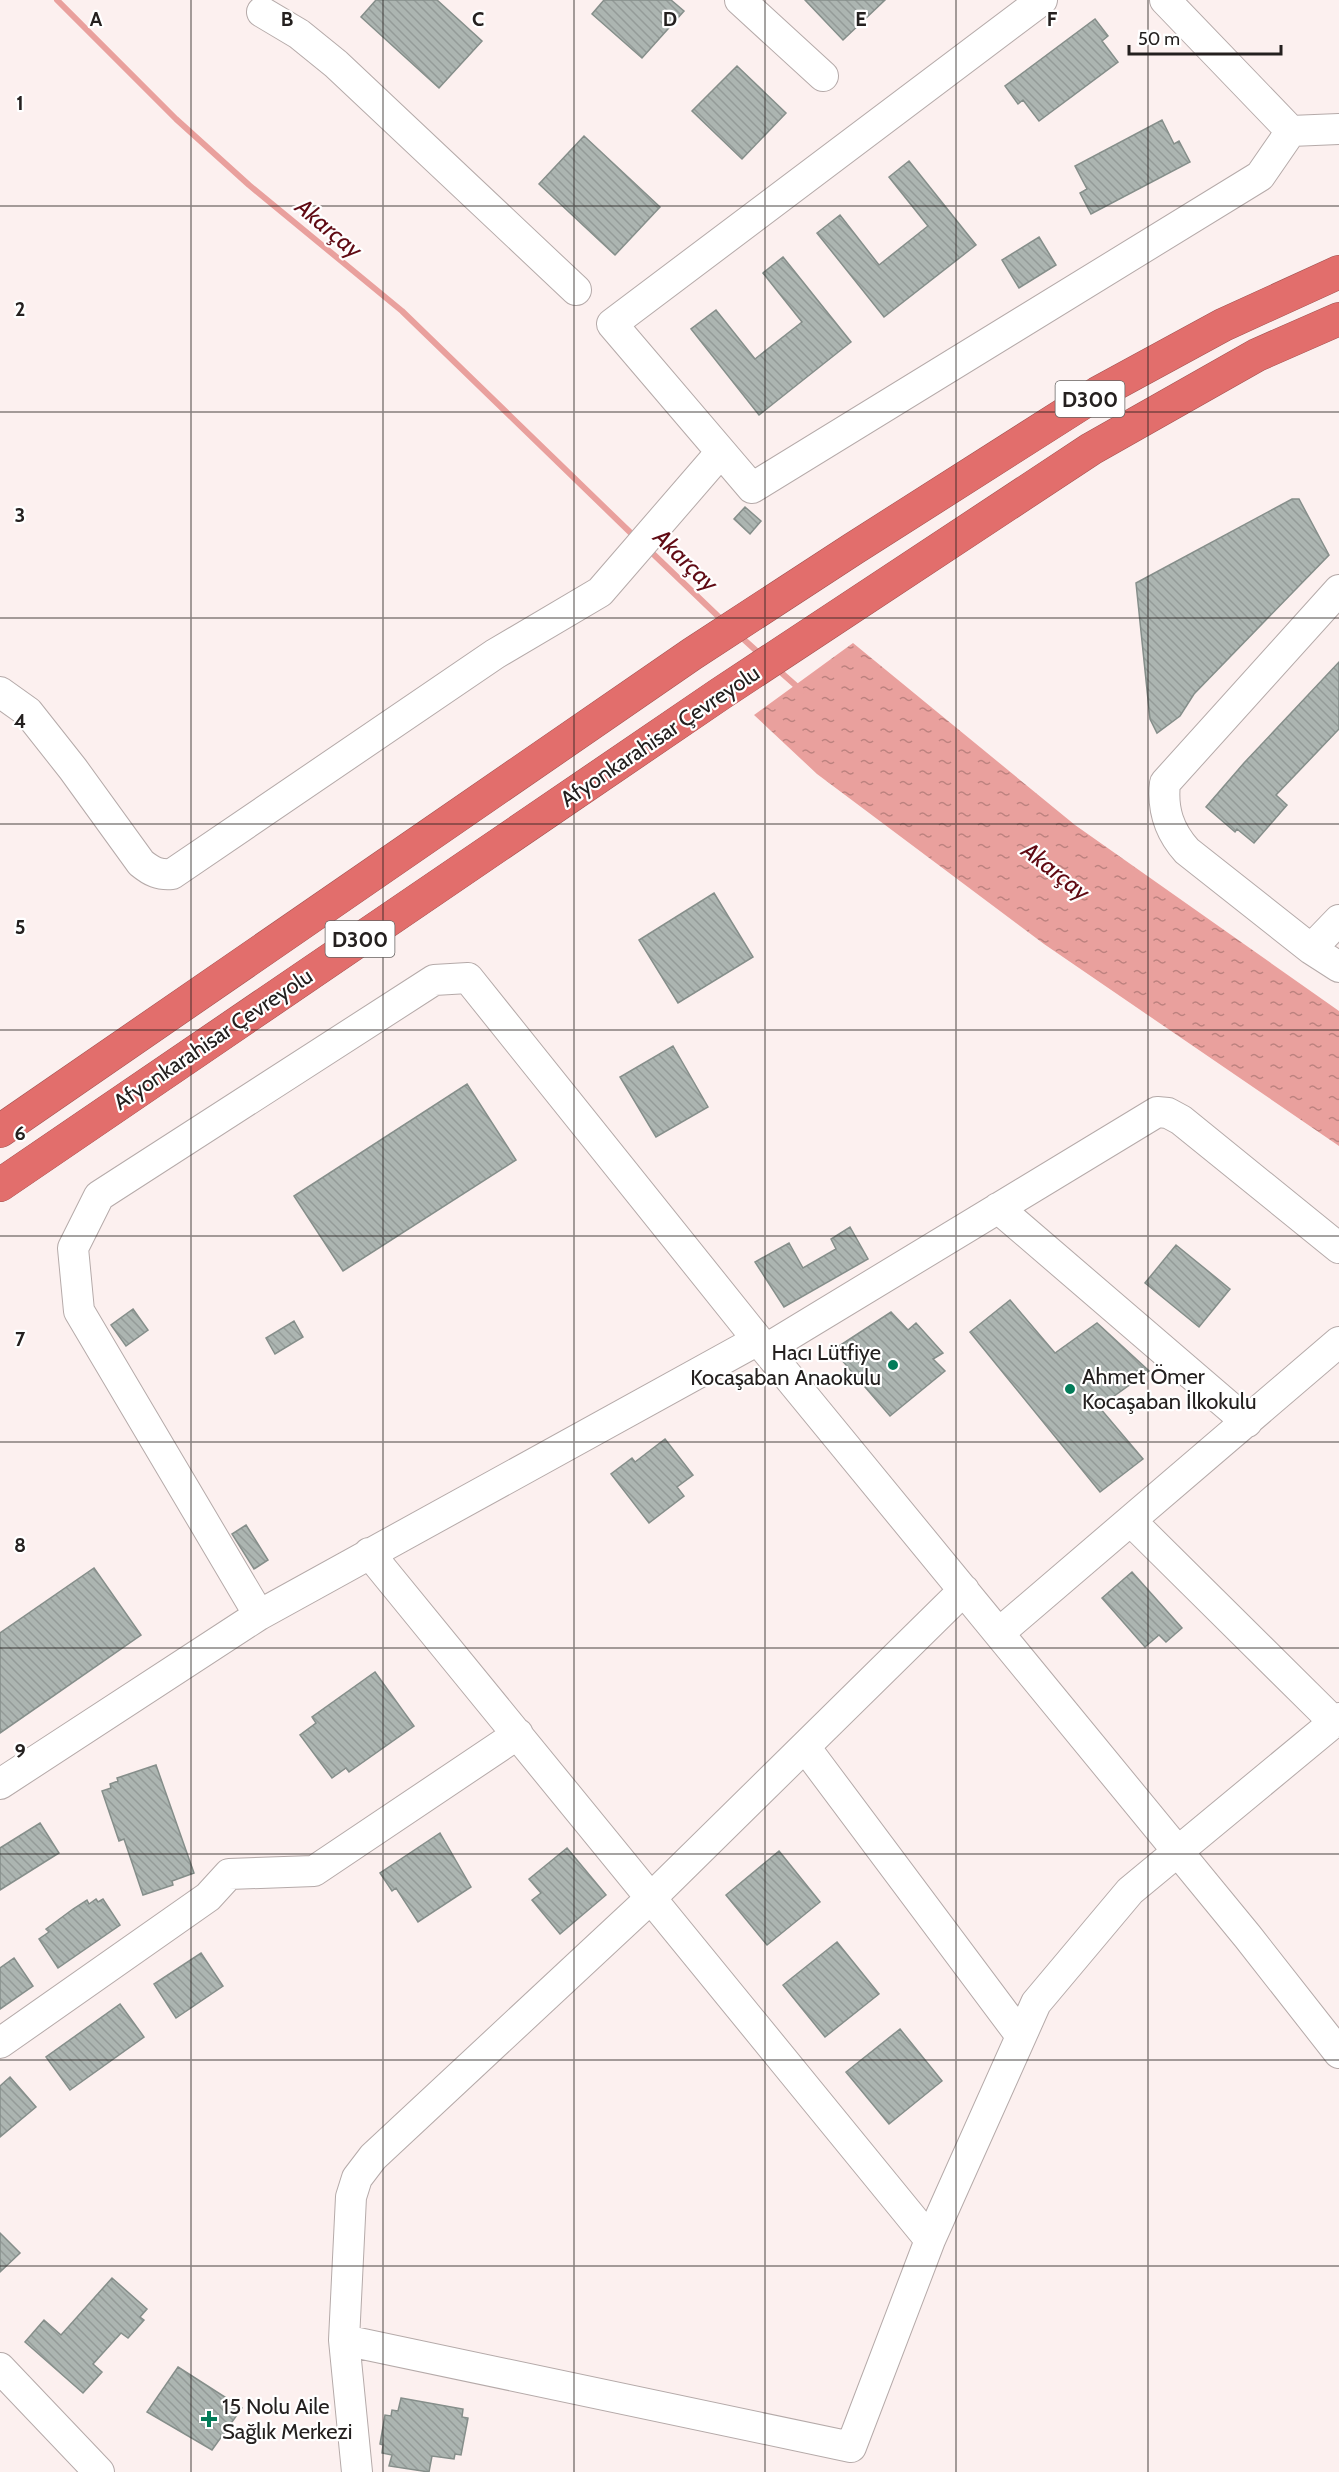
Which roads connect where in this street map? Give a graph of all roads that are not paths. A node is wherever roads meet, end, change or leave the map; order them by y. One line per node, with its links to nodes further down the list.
1 (740, 0): 5 (street)
2 (1042, 0): 11 (street)
3 (1165, 0): 7 (street)
4 (261, 4): 9 (street)
5 (823, 76)
6 (1339, 129): 7 (street)
7 (1291, 131): 11 (street)
8 (1339, 272): 17 (highway, Afyonkarahisar Çevreyolu / D300)
9 (576, 290)
10 (1339, 319): 18 (highway, Afyonkarahisar Çevreyolu / D300)
11 (721, 452): 13 (street)
12 (1339, 590): 15 (street)
13 (0, 692)
14 (1339, 920): 15 (street)
15 (1311, 949): 16 (street)
16 (1339, 967)
17 (0, 1131)
18 (0, 1185)
19 (998, 1208): 20 (street); 22 (street); 23 (street)
20 (1339, 1248)
21 (1339, 1342): 23 (street)
22 (762, 1344): 25 (street); 26 (street); 27 (street)
23 (1247, 1422): 24 (street)
24 (1131, 1521): 28 (street); 29 (street)
25 (369, 1553): 27 (street); 30 (street)
26 (964, 1590): 28 (street); 31 (street)
27 (259, 1615): 32 (street)
28 (999, 1634): 33 (street)
29 (1336, 1720): 33 (street)
30 (518, 1734): 34 (street); 36 (street)
31 (805, 1747): 34 (street); 35 (street)
32 (0, 1784)
33 (1177, 1850): 35 (street); 37 (street)
34 (651, 1898): 38 (street); 39 (street)
35 (1021, 2036): 38 (street)
36 (0, 2043)
37 (1339, 2053)
38 (930, 2240): 39 (street)
39 (344, 2340): 42 (street)
40 (0, 2368): 41 (street)
41 (99, 2472)
42 (357, 2472)

